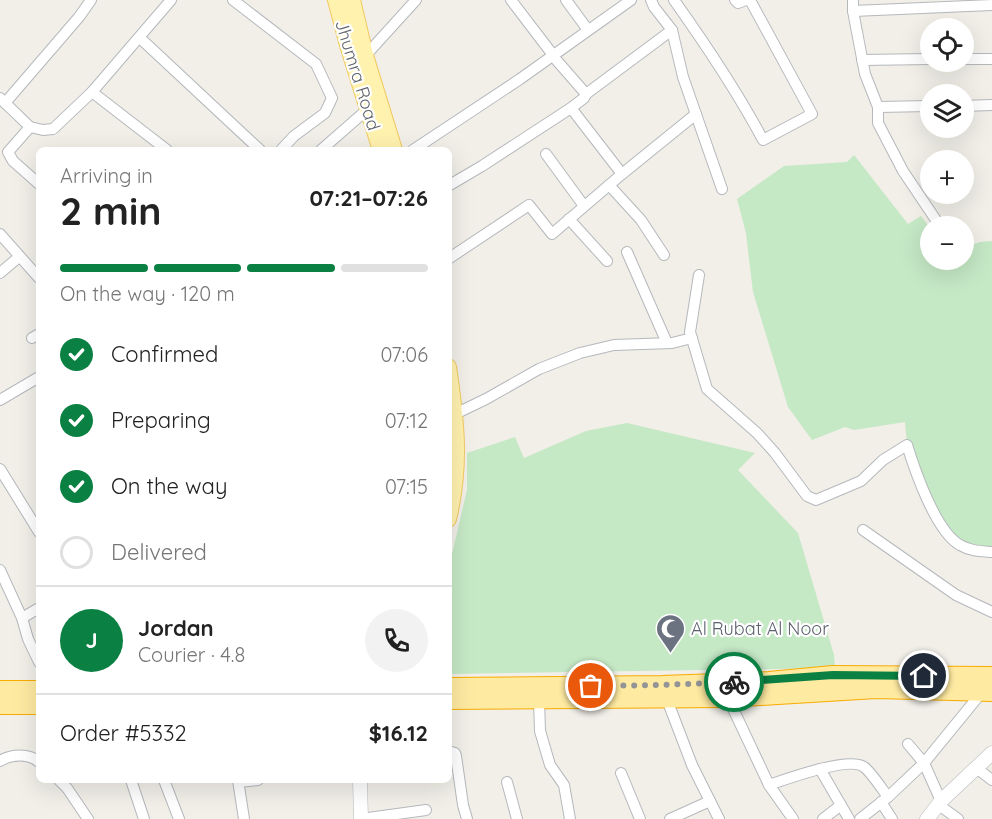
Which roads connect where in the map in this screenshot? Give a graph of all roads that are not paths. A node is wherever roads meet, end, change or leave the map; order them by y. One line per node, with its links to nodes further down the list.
1 (91, 0): 27 (street)
2 (171, 0): 18 (street)
3 (233, 0): 38 (street)
4 (336, 0): 20 (main road, Jhumra Road)
5 (352, 0): 20 (main road, Jhumra Road)
6 (416, 0): 20 (street)
7 (511, 0): 19 (street)
8 (566, 0): 16 (street)
9 (631, 0): 16 (street)
10 (652, 0): 17 (street)
11 (674, 0): 13 (street)
12 (735, 0): 13 (street)
13 (748, 0)
14 (853, 5): 15 (street); 24 (street)
15 (992, 5)
16 (588, 30): 19 (street)
17 (672, 30): 26 (street); 34 (street)
18 (140, 38): 25 (street); 37 (street)
19 (553, 55): 26 (street); 42 (street)
20 (359, 57): 32 (main road, Jhumra Road); 41 (main road, Jhumra Road)
21 (992, 58): 23 (street)
22 (920, 59): 24 (street)
23 (974, 59)
24 (862, 60): 31 (street)
25 (92, 92): 35 (street); 36 (street)
26 (586, 94): 33 (street)
27 (3, 100): 35 (street)
28 (992, 105): 30 (street)
29 (920, 106): 31 (street)
30 (974, 106)
31 (878, 107): 50 (street)
32 (369, 108): 39 (street); 40 (main road, Jhumra Road)
33 (571, 108): 44 (street); 46 (street)
34 (696, 114): 44 (street); 48 (street)
35 (30, 127): 45 (street)
36 (163, 147)
37 (257, 147)
38 (284, 147)
39 (324, 147)
40 (380, 147)
41 (393, 147)
42 (416, 147)
43 (546, 154): 49 (street)
44 (622, 174): 47 (street)
45 (36, 181)
46 (452, 184)
47 (609, 185): 49 (street); 54 (street)
48 (722, 189)
49 (585, 206): 51 (street)
50 (933, 216)
51 (569, 219): 55 (street); 57 (street)
52 (0, 234): 56 (street)
53 (627, 252): 62 (street)
54 (664, 255)
55 (452, 256)
56 (19, 257): 58 (street); 59 (street)
57 (607, 261)
58 (0, 273)
59 (36, 275)
60 (699, 275): 61 (street)
61 (692, 338): 62 (street); 71 (street)
62 (667, 343): 66 (street)
63 (36, 379): 65 (street)
64 (452, 394): 66 (main road)
65 (0, 400)
66 (455, 414): 68 (main road)
67 (0, 469): 69 (street)
68 (452, 500)
69 (36, 527)
70 (863, 530): 74 (street)
71 (992, 552)
72 (0, 570): 75 (street)
73 (36, 610): 75 (street)
74 (992, 611)
75 (22, 618): 76 (street)
76 (36, 656)
77 (992, 676): 79 (highway)
78 (452, 687): 79 (highway)
79 (770, 688): 82 (highway); 84 (highway)
80 (0, 690): 81 (highway)
81 (36, 690)
82 (987, 692): 94 (street)
83 (666, 698): 84 (highway); 86 (highway); 107 (street)
84 (728, 698): 105 (street)
85 (452, 700): 86 (highway)
86 (539, 700): 118 (street)
87 (0, 705): 88 (highway)
88 (36, 705)
89 (908, 744): 94 (street)
90 (452, 752): 116 (street)
91 (992, 753): 95 (street)
92 (36, 760): 93 (street)
93 (0, 761)
94 (924, 763): 106 (street); 108 (street)
95 (975, 767): 98 (street); 108 (street)
96 (820, 769): 105 (street); 106 (street); 109 (street)
97 (621, 773): 119 (street)
98 (992, 780)
99 (507, 782): 117 (street)
100 (62, 783): 111 (street)
101 (131, 783): 112 (street)
102 (165, 783): 113 (street)
103 (238, 783): 114 (street)
104 (360, 783): 115 (street)
105 (769, 785): 122 (street)
106 (884, 799): 125 (street); 126 (street)
107 (710, 801): 120 (street); 121 (street)
108 (940, 803): 127 (street); 128 (street)
109 (841, 805): 123 (street); 124 (street)
110 (426, 810): 115 (street)
111 (88, 819)
112 (144, 819)
113 (179, 819)
114 (244, 819)
115 (361, 819)
116 (467, 819)
117 (517, 819)
118 (570, 819)
119 (640, 819)
120 (669, 819)
121 (719, 819)
122 (793, 819)
123 (823, 819)
124 (849, 819)
125 (860, 819)
126 (892, 819)
127 (927, 819)
128 (958, 819)

